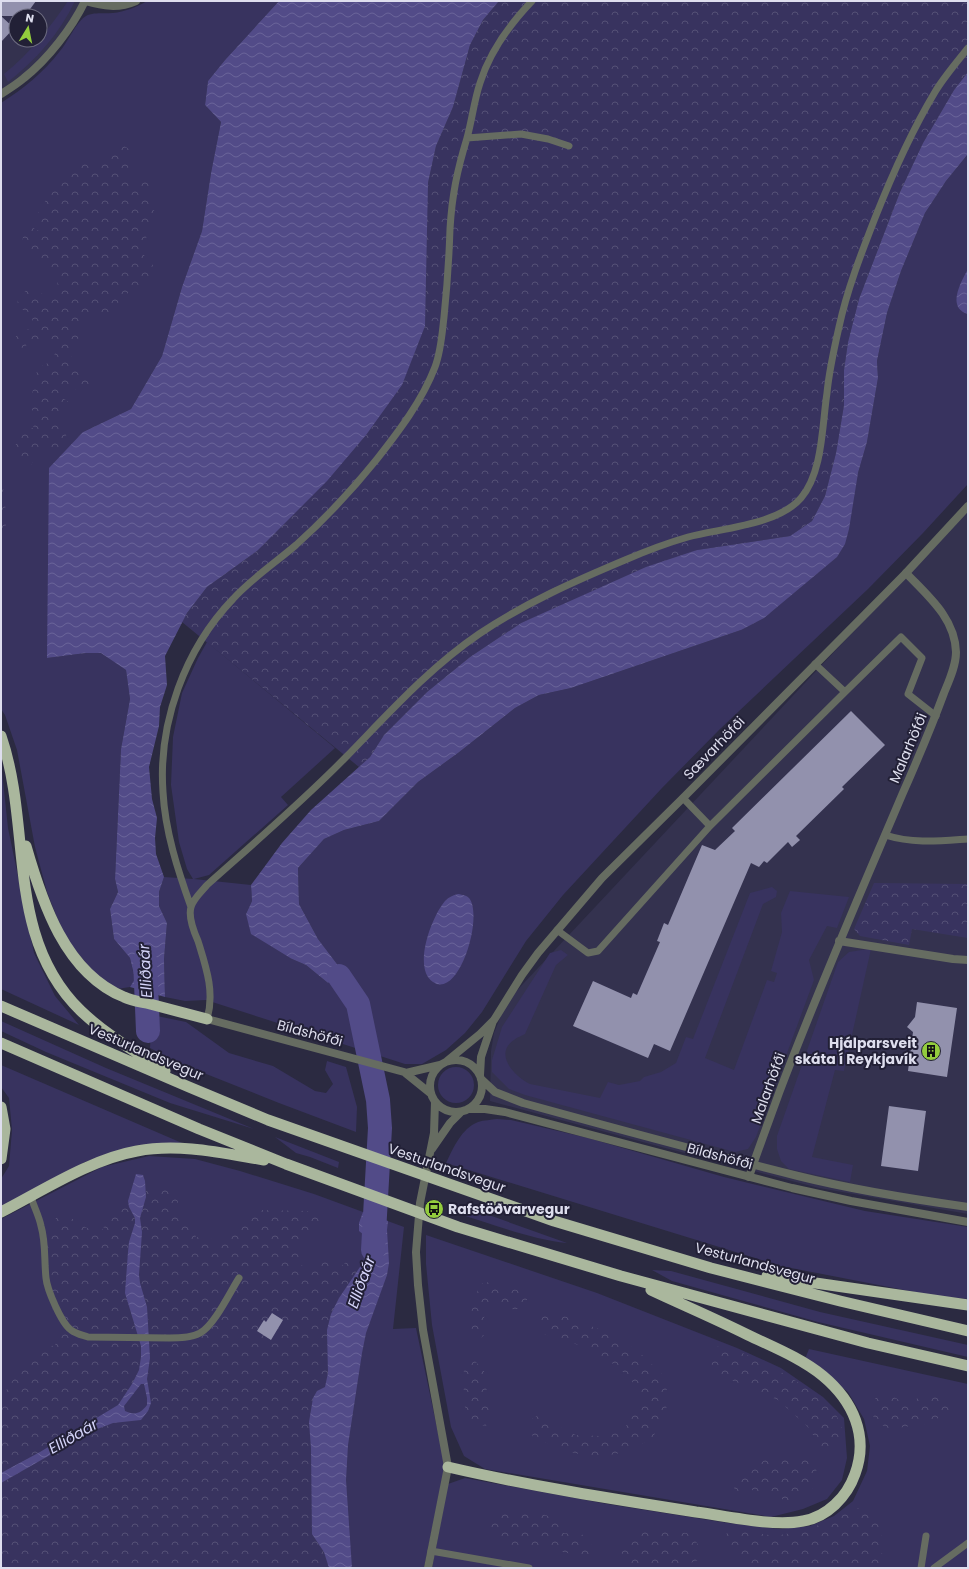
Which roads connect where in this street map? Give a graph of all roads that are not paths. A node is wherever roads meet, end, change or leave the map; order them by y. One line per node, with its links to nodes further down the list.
1 (85, 1): 2 (street); 5 (street)
2 (136, 1)
3 (532, 1): 6 (lane)
4 (968, 48): 19 (lane)
5 (1, 94)
6 (467, 138): 7 (lane); 19 (lane)
7 (569, 146)
8 (968, 506): 9 (street, Sævarhöfði)
9 (906, 573): 10 (street, Sævarhöfði); 12 (street, Malarhöfði)
10 (815, 664): 11 (lane); 14 (street, Sævarhöfði)
11 (845, 692): 12 (lane); 16 (lane)
12 (936, 716): 17 (street, Malarhöfði)
13 (1, 736): 15 (highway)
14 (683, 798): 16 (lane); 20 (street, Sævarhöfði)
15 (17, 814): 24 (highway); 30 (highway)
16 (710, 826): 20 (lane)
17 (885, 834): 18 (lane); 21 (street, Malarhöfði)
18 (968, 839)
19 (191, 907): 24 (lane)
20 (557, 930): 25 (street, Sævarhöfði)
21 (839, 940): 22 (street); 38 (street, Malarhöfði)
22 (968, 960)
23 (1, 1006): 30 (highway, Vesturlandsvegur)
24 (207, 1019): 28 (street, Bíldshöfði)
25 (494, 1020): 27 (street, Sævarhöfði); 29 (street, Sævarhöfði)
26 (1, 1043): 37 (highway)
27 (444, 1063): 28 (street, Bíldshöfði); 29 (street, Bíldshöfði); 31 (street)
28 (406, 1073): 31 (street, Bíldshöfði)
29 (480, 1077): 34 (street); 38 (street, Bíldshöfði)
30 (189, 1087): 44 (highway, Vesturlandsvegur)
31 (430, 1093): 32 (street, Bíldshöfði)
32 (435, 1102): 34 (street, Bíldshöfði); 35 (street)
33 (1, 1107): 36 (highway)
34 (464, 1111): 35 (street); 39 (street, Bíldshöfði)
35 (430, 1154): 50 (street)
36 (1, 1159)
37 (286, 1164): 40 (highway); 45 (highway)
38 (754, 1164): 39 (street, Malarhöfði); 41 (street, Bíldshöfði)
39 (749, 1177): 43 (street, Bíldshöfði)
40 (30, 1197): 42 (highway); 46 (lane)
41 (968, 1208)
42 (1, 1212)
43 (968, 1222)
44 (711, 1268): 47 (highway); 48 (highway, Vesturlandsvegur)
45 (621, 1276): 49 (highway); 50 (highway)
46 (239, 1278)
47 (968, 1305)
48 (968, 1331)
49 (968, 1366)
50 (448, 1467): 53 (street)
51 (926, 1536): 56 (lane)
52 (968, 1543): 57 (lane)
53 (431, 1551): 54 (street); 55 (lane)
54 (428, 1568)
55 (529, 1568)
56 (921, 1568)
57 (934, 1568)

